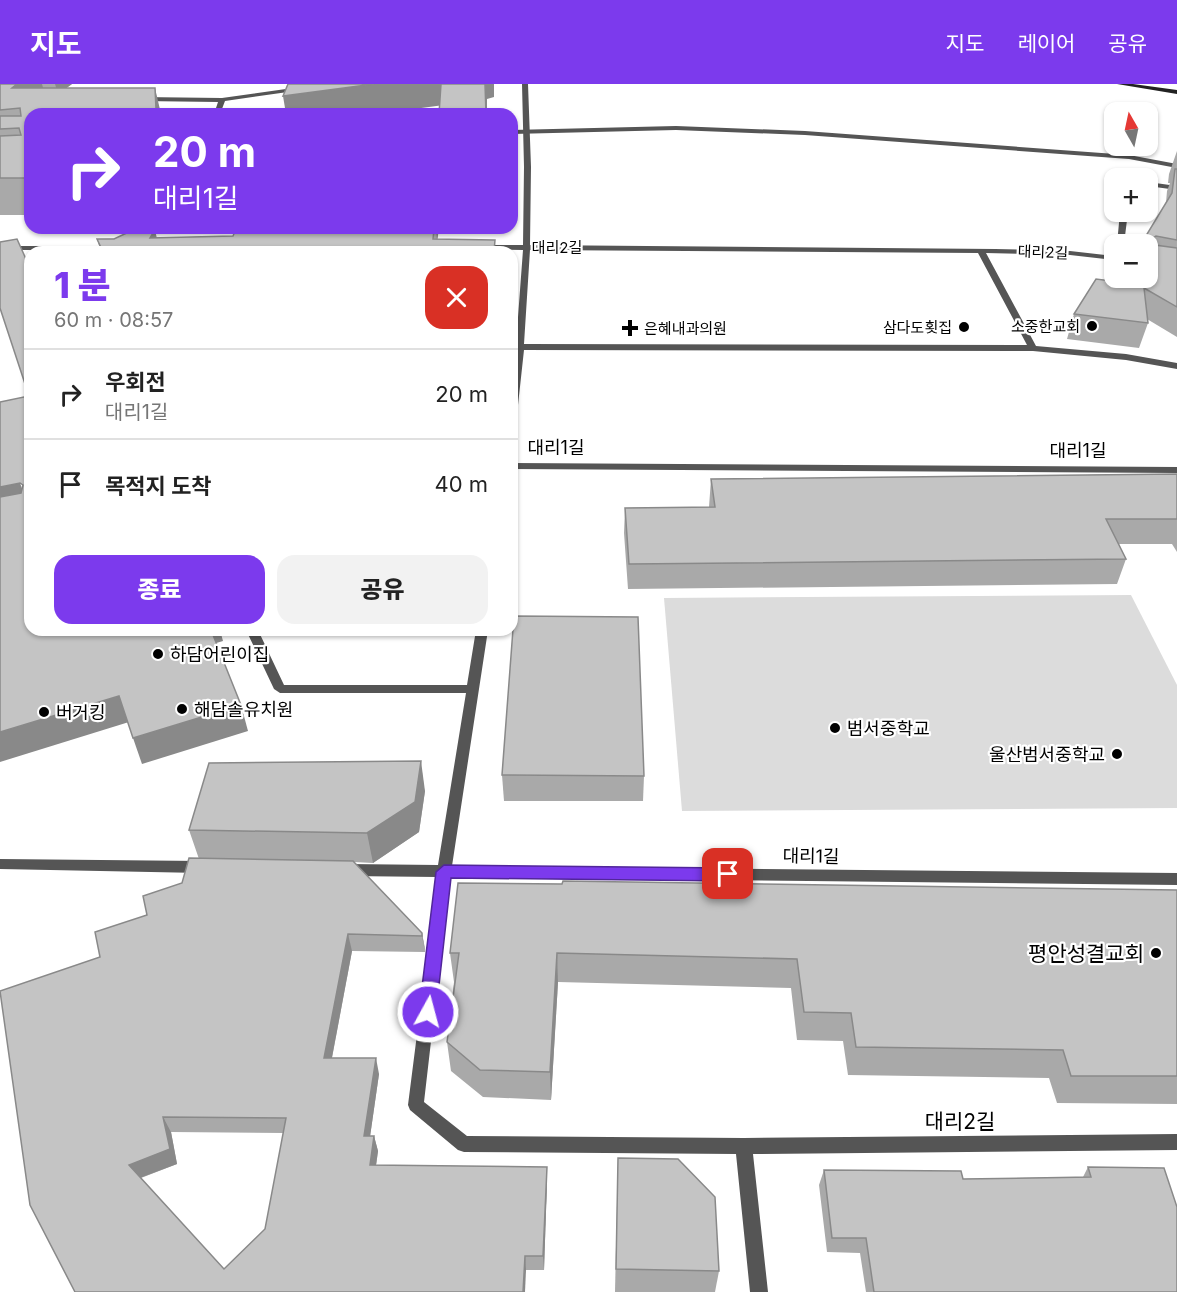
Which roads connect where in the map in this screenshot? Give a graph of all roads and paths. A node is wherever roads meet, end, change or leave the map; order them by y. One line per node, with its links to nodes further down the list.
1 (525, 84): 9 (street)
2 (1120, 84): 4 (main road)
3 (304, 89): 6 (street)
4 (1177, 92)
5 (128, 99): 6 (street)
6 (222, 100): 7 (street)
7 (219, 108)
8 (518, 132): 9 (street)
9 (528, 132): 10 (street); 14 (street)
10 (1177, 166)
11 (1158, 186): 12 (street)
12 (1177, 189)
13 (518, 247): 14 (street, 대리2길)
14 (526, 247): 17 (street, 대리2길); 19 (street)
15 (0, 248): 16 (street)
16 (24, 249)
17 (981, 251): 18 (street, 대리2길); 21 (street)
18 (1104, 257)
19 (518, 327)
20 (518, 347): 21 (street)
21 (1034, 348): 22 (street)
22 (1177, 366)
23 (518, 466): 24 (street, 대리1길)
24 (1177, 470)
25 (255, 636): 27 (street)
26 (481, 636): 27 (street)
27 (474, 689): 31 (street)
28 (0, 864): 29 (street)
29 (210, 867)
30 (327, 870): 31 (street, 대리1길)
31 (444, 872): 32 (street, 대리1길); 34 (street)
32 (1177, 879)
33 (1177, 1142): 34 (street, 대리2길)
34 (744, 1146): 35 (street)
35 (759, 1292)

